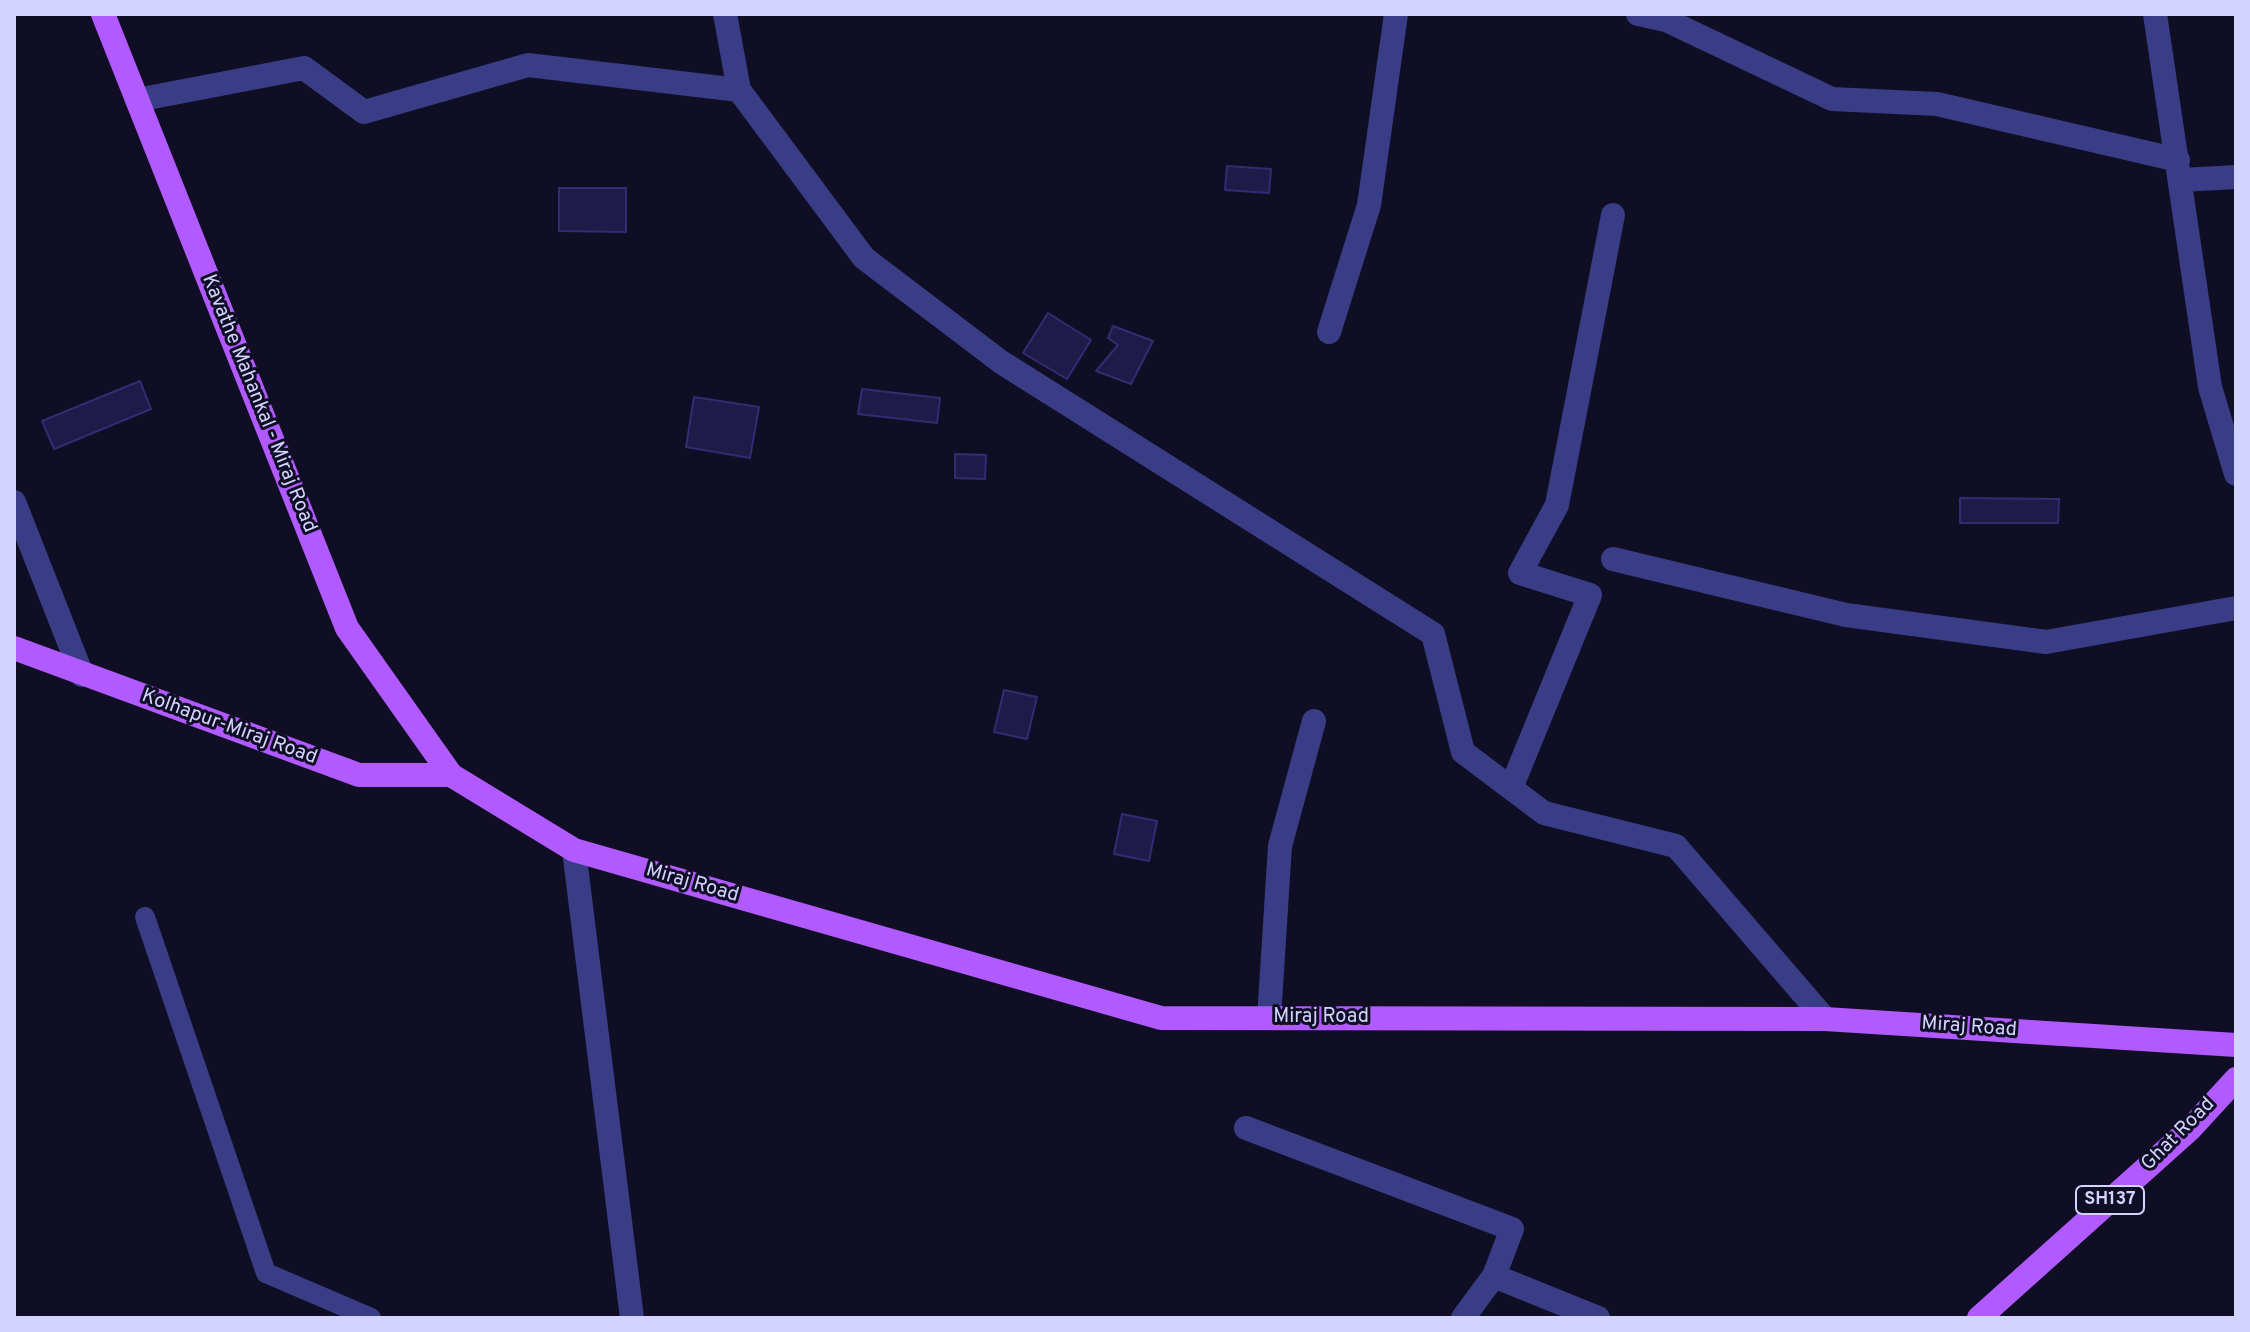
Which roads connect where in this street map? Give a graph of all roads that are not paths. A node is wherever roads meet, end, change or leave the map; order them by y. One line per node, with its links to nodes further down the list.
1 (103, 14): 7 (main road, Kavathe Mahankal - Miraj Road)
2 (725, 14): 6 (street)
3 (1396, 14): 11 (street)
4 (1638, 14): 8 (street)
5 (2155, 14): 8 (street)
6 (739, 90): 7 (street); 20 (street)
7 (137, 100): 19 (main road, Kavathe Mahankal - Miraj Road)
8 (2179, 170): 9 (street); 12 (street)
9 (2236, 177)
10 (1613, 215): 20 (street)
11 (1329, 332)
12 (2236, 474)
13 (14, 502): 17 (street)
14 (1613, 559): 15 (street)
15 (2236, 608)
16 (14, 648): 17 (main road, Kolhapur-Miraj Road)
17 (82, 675): 19 (main road, Kolhapur-Miraj Road)
18 (1314, 721): 23 (street)
19 (451, 775): 21 (main road, Miraj Road)
20 (1511, 788): 24 (street)
21 (574, 850): 23 (main road, Miraj Road); 30 (street)
22 (145, 917): 29 (lane)
23 (1269, 1018): 24 (main road, Miraj Road)
24 (1825, 1019): 25 (main road, Miraj Road)
25 (2236, 1045)
26 (2236, 1079): 33 (main road, Ghat Road / SH137)
27 (1246, 1128): 28 (street)
28 (1494, 1276): 31 (street); 32 (street)
29 (371, 1318)
30 (632, 1318)
31 (1463, 1318)
32 (1598, 1318)
33 (1979, 1318)

